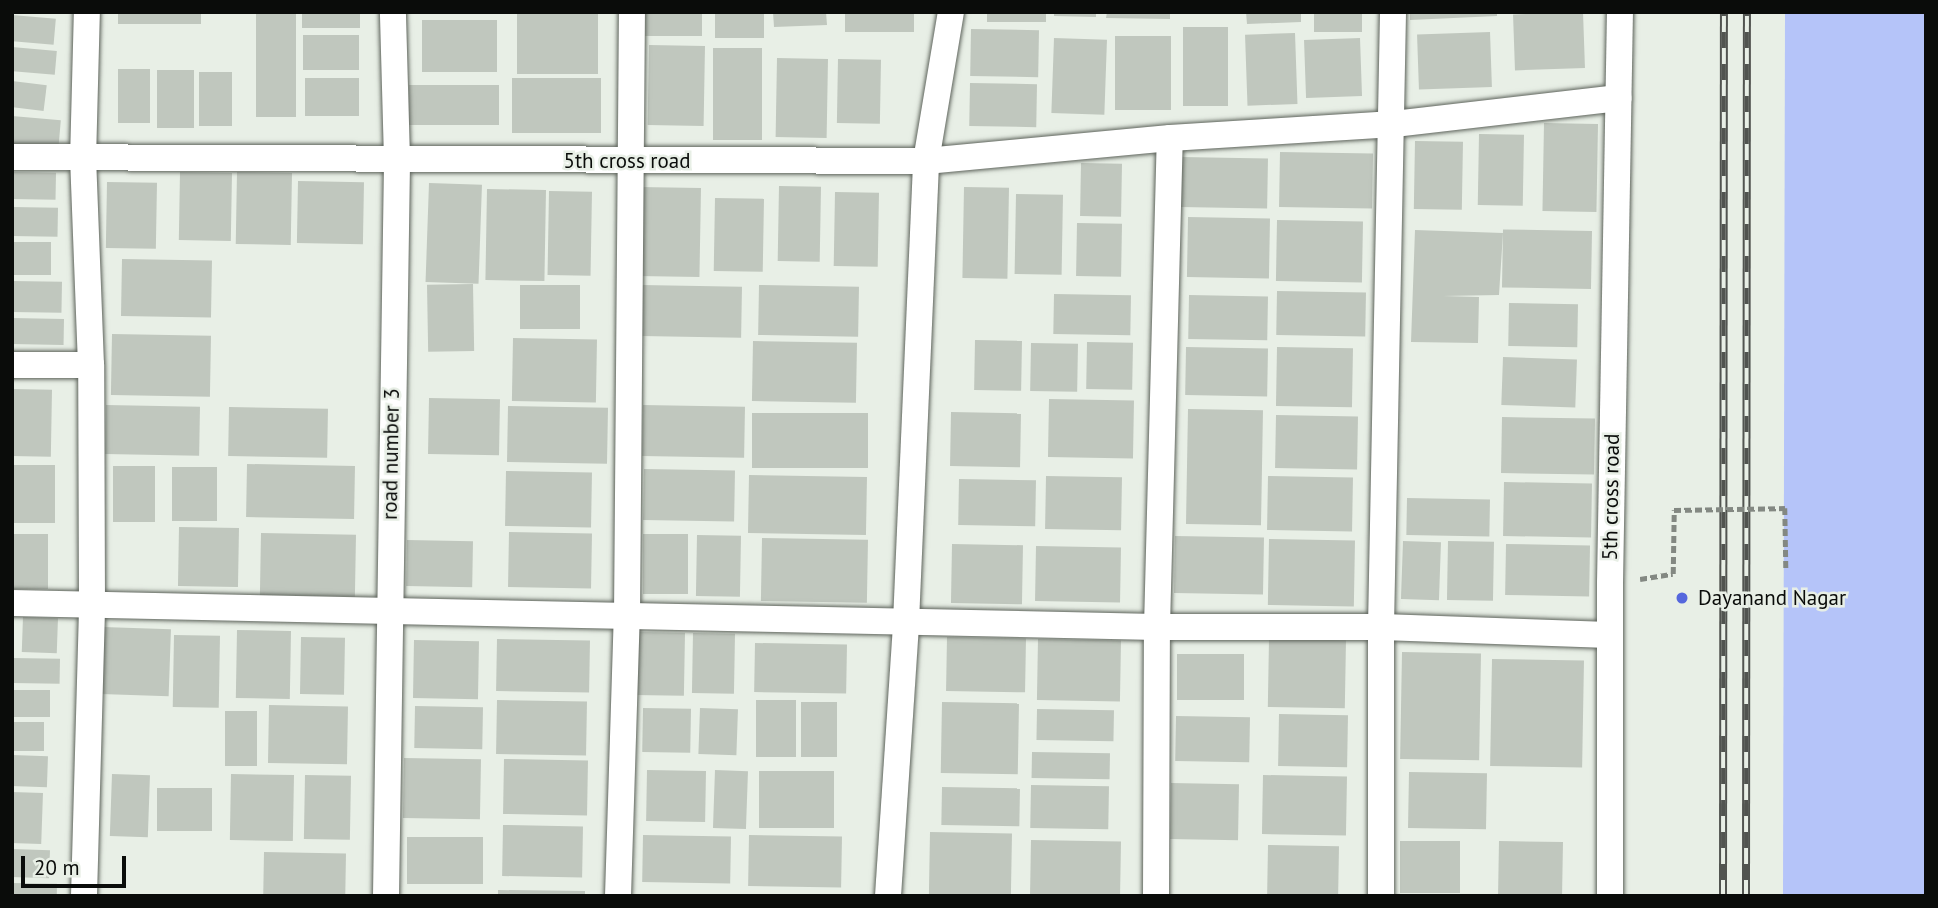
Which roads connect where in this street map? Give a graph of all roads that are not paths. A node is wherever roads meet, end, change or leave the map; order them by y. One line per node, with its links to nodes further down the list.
1 (87, 12): 12 (street)
2 (393, 12): 11 (street, road number 3)
3 (632, 12): 13 (street)
4 (951, 12): 14 (street)
5 (1393, 12): 8 (street)
6 (1620, 12): 7 (street, 5th cross road)
7 (1619, 98): 8 (street, 5th cross road); 24 (street, 5th cross road)
8 (1394, 124): 9 (street, 5th cross road); 22 (street)
9 (1170, 138): 14 (street, 5th cross road); 23 (street)
10 (12, 157): 12 (street, 5th cross road)
11 (397, 159): 12 (street, 5th cross road); 13 (street, 5th cross road); 19 (street, road number 3)
12 (83, 160): 16 (street)
13 (631, 161): 14 (street, 5th cross road); 20 (street)
14 (926, 162): 21 (street)
15 (12, 365): 16 (street)
16 (91, 365): 17 (street)
17 (92, 602): 18 (street); 19 (street); 25 (street)
18 (12, 603)
19 (388, 607): 20 (street); 26 (street, road number 3)
20 (626, 616): 21 (street); 27 (street)
21 (906, 622): 23 (street); 28 (street)
22 (1381, 626): 23 (street); 24 (street); 30 (street)
23 (1157, 627): 29 (street)
24 (1610, 635): 31 (street, 5th cross road)
25 (84, 896)
26 (386, 896)
27 (618, 896)
28 (888, 896)
29 (1156, 896)
30 (1381, 896)
31 (1610, 896)

